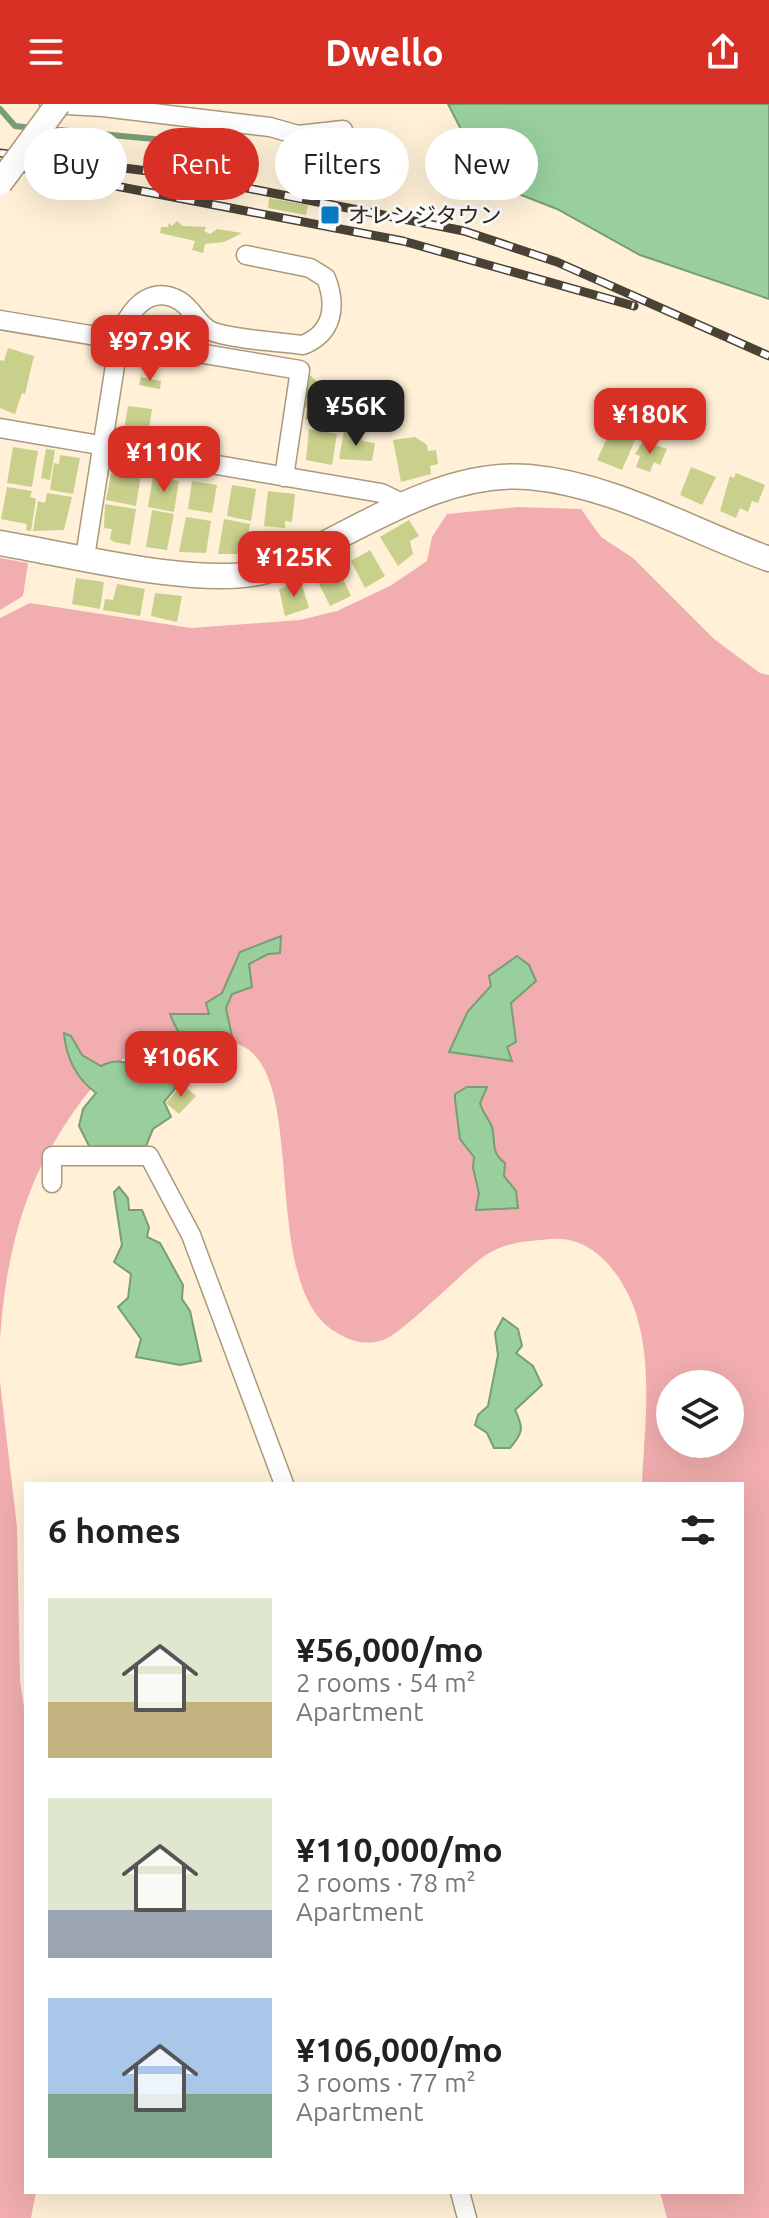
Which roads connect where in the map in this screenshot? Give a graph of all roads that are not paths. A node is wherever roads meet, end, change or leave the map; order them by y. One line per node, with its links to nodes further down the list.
1 (49, 104): 3 (street)
2 (58, 104): 4 (street, bridge)
3 (275, 130)
4 (0, 183)
5 (246, 255): 7 (street)
6 (0, 320): 7 (street)
7 (119, 340): 9 (street); 10 (street)
8 (0, 428): 9 (street)
9 (101, 446): 10 (street); 13 (street)
10 (284, 477): 11 (street)
11 (402, 503): 13 (street); 14 (street)
12 (0, 543): 13 (street)
13 (85, 557)
14 (769, 559)
15 (52, 1183): 16 (street)
16 (283, 1482)
17 (461, 2194): 18 (street)
18 (467, 2218)

